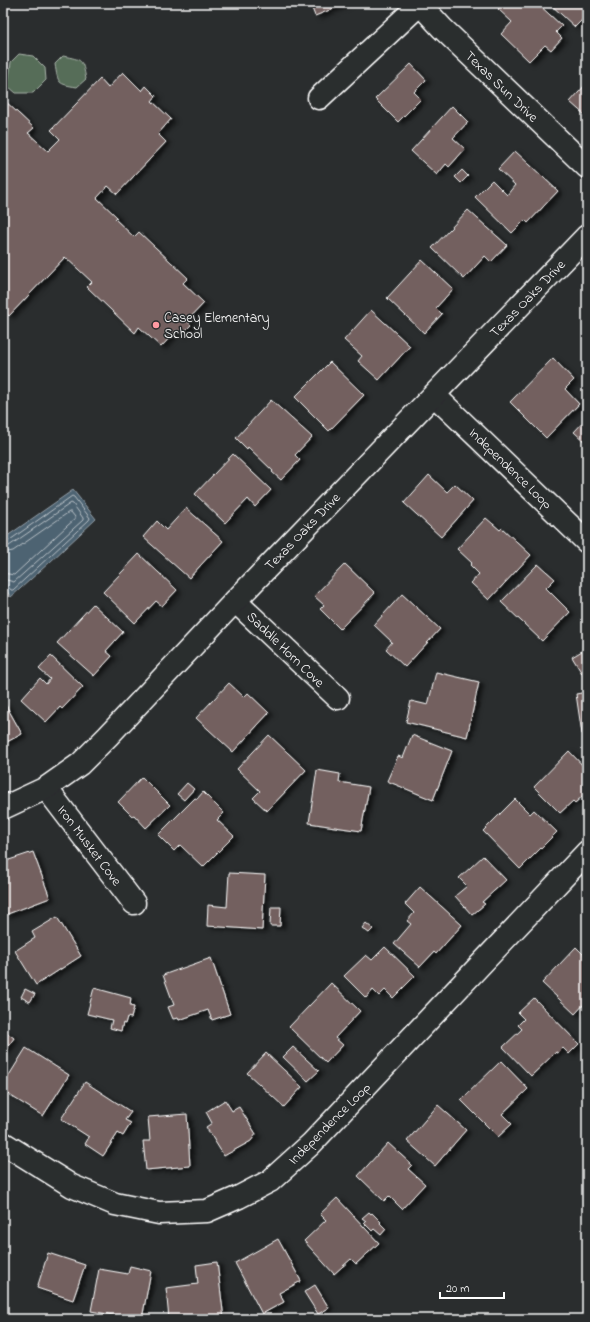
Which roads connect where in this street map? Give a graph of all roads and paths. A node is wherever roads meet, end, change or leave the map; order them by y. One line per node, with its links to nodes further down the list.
1 (420, 3): 2 (street); 3 (street, Texas Sun Drive)
2 (319, 98)
3 (587, 167)
4 (587, 236): 5 (street, Texas Oaks Drive)
5 (434, 395): 6 (street, Independence Loop); 7 (street, Texas Oaks Drive)
6 (587, 542)
7 (235, 601): 8 (street, Saddle Horn Cove); 9 (street, Texas Oaks Drive)
8 (338, 698)
9 (46, 788): 10 (street, Texas Oaks Drive); 12 (street, Iron Musket Cove)
10 (3, 808)
11 (587, 852): 13 (street, Independence Loop)
12 (134, 903)
13 (3, 1143)

